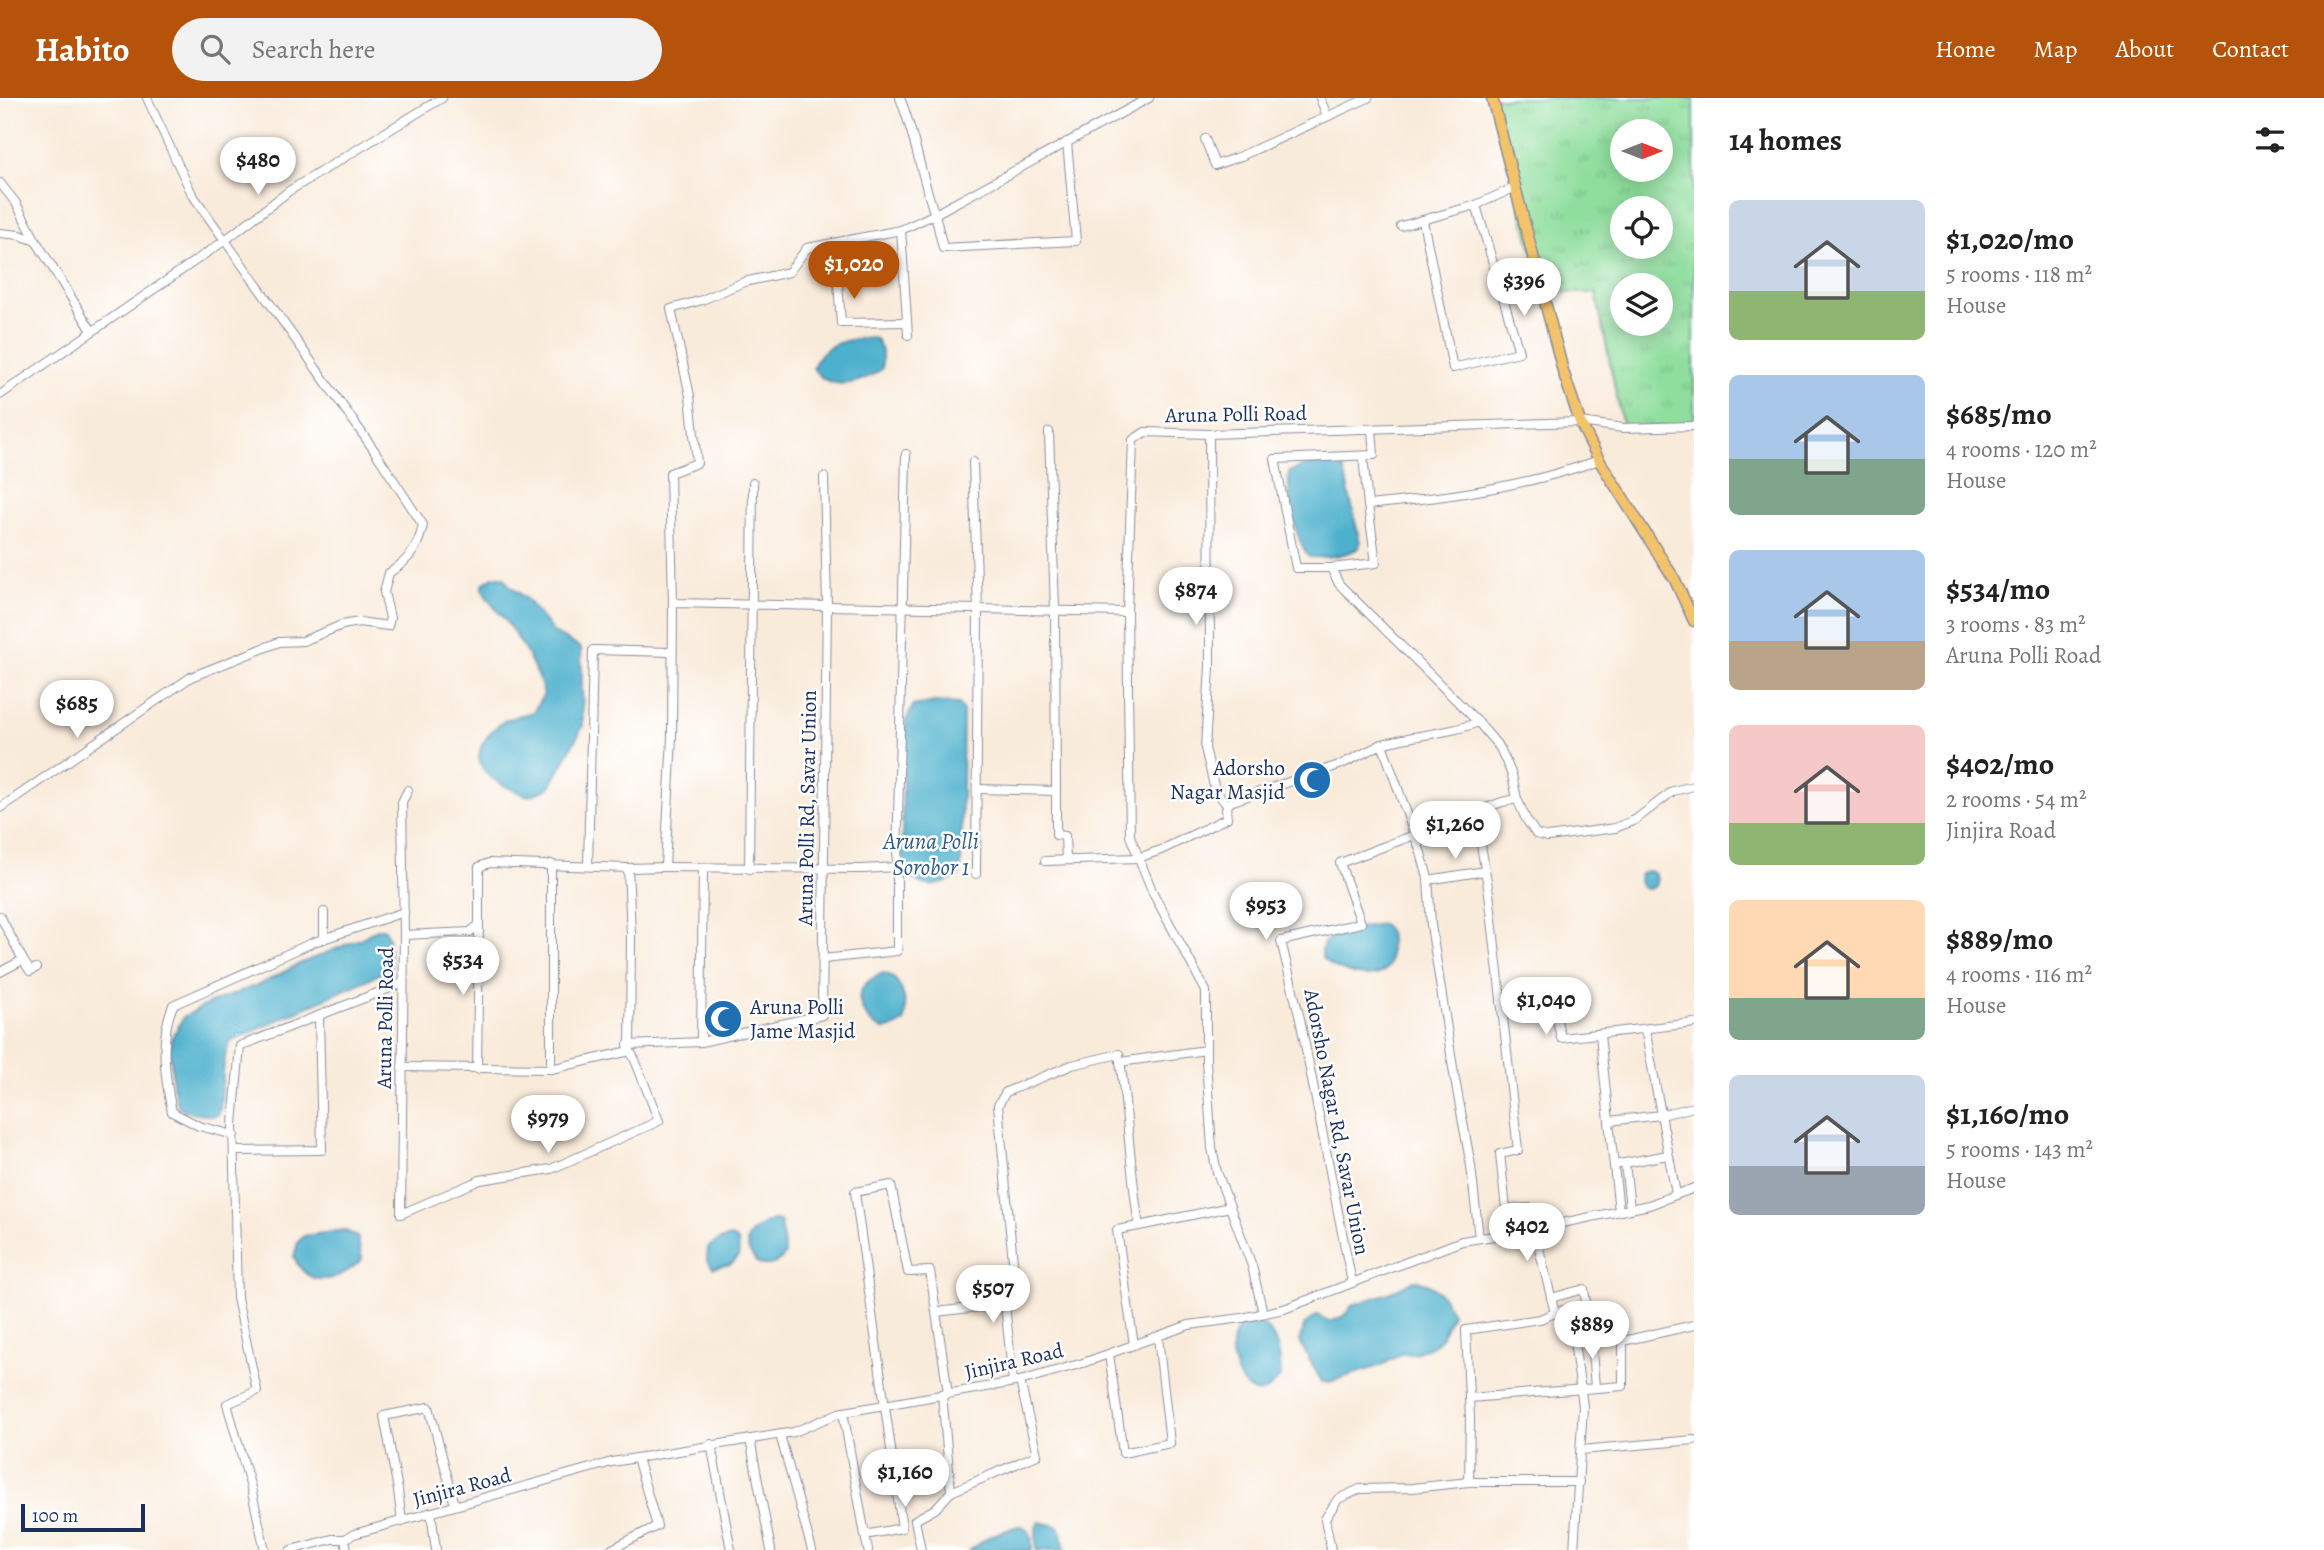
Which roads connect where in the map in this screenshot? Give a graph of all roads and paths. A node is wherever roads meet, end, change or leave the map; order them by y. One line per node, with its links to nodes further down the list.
1 (148, 98): 19 (street)
2 (442, 98): 19 (street)
3 (900, 98): 14 (street)
4 (1149, 98): 10 (street)
5 (1320, 98): 8 (street)
6 (1368, 98): 8 (street)
7 (1492, 98): 12 (main road)
8 (1327, 116): 9 (street)
9 (1205, 139)
10 (1067, 142): 14 (street); 14 (street)
11 (0, 183): 20 (street)
12 (1516, 187): 13 (street); 26 (main road)
13 (1476, 205): 15 (street); 15 (street)
14 (935, 215): 17 (street)
15 (1423, 221): 16 (street)
16 (1401, 226)
17 (901, 230): 21 (street); 22 (street)
18 (0, 233): 20 (street)
19 (225, 241): 23 (street); 56 (street)
20 (37, 243): 23 (street)
21 (835, 243): 22 (street); 39 (street)
22 (907, 321): 24 (street)
23 (92, 331): 25 (street)
24 (908, 335)
25 (0, 395)
26 (1580, 422): 27 (street, Aruna Polli Road); 28 (street, Aruna Polli Road); 33 (main road)
27 (1694, 426)
28 (1372, 430): 30 (street, Aruna Polli Road); 32 (street)
29 (1049, 432): 44 (street)
30 (1209, 434): 45 (street, Aruna Polli Road); 55 (street)
31 (906, 454): 42 (street)
32 (1363, 456): 37 (street); 38 (street)
33 (1600, 460): 37 (street); 46 (main road)
34 (973, 462): 43 (street)
35 (824, 477): 41 (street, Aruna Polli Rd, Savar Union)
36 (752, 483): 40 (street)
37 (1368, 505): 38 (street)
38 (1331, 568): 48 (street)
39 (673, 603): 40 (street); 47 (street)
40 (751, 604): 41 (street); 68 (street)
41 (827, 605): 42 (street); 69 (street, Aruna Polli Rd, Savar Union)
42 (904, 609): 43 (street); 65 (street)
43 (978, 610): 44 (street); 51 (street)
44 (1055, 610): 45 (street); 53 (street)
45 (1127, 612): 59 (street)
46 (1694, 621)
47 (672, 652): 63 (street); 64 (street)
48 (1478, 722): 49 (street); 54 (street)
49 (1382, 744): 55 (street); 58 (street)
50 (1694, 786): 54 (street)
51 (978, 789): 53 (street); 71 (street)
52 (408, 790): 74 (street)
53 (1056, 791): 60 (street)
54 (1517, 799): 57 (street, Adorsho Nagar Rd, Savar Union)
55 (1227, 805): 59 (street)
56 (0, 808)
57 (1474, 814): 58 (street, Adorsho Nagar Rd, Savar Union); 70 (street)
58 (1413, 836): 72 (street); 112 (street, Adorsho Nagar Rd, Savar Union)
59 (1138, 858): 60 (street); 91 (street)
60 (1066, 860): 61 (street)
61 (1045, 861)
62 (551, 864): 63 (street); 76 (street); 95 (street)
63 (588, 866): 66 (street)
64 (665, 867): 66 (street); 67 (street)
65 (897, 867): 69 (street); 79 (street)
66 (628, 868): 90 (street)
67 (704, 868): 68 (street); 89 (street)
68 (749, 869): 69 (street)
69 (824, 869): 79 (street, Aruna Polli Rd, Savar Union)
70 (1485, 871): 72 (street); 84 (street)
71 (976, 874)
72 (1428, 880): 111 (street)
73 (324, 912): 78 (street)
74 (404, 912): 77 (street); 78 (street)
75 (0, 916): 80 (street)
76 (478, 925): 77 (street, Aruna Polli Road); 94 (street)
77 (404, 935): 83 (street, Aruna Polli Road)
78 (324, 939): 99 (street)
79 (823, 959): 89 (street, Aruna Polli Rd, Savar Union)
80 (23, 960): 81 (street); 82 (street)
81 (36, 968)
82 (0, 972)
83 (403, 983): 85 (street); 93 (street, Aruna Polli Road)
84 (1501, 1002): 88 (street); 110 (street)
85 (319, 1016): 99 (street); 100 (street)
86 (1694, 1023): 87 (street)
87 (1645, 1029): 88 (street); 97 (street)
88 (1600, 1035): 98 (street)
89 (701, 1042): 90 (street)
90 (629, 1048): 93 (street, Aruna Polli Road); 95 (street)
91 (1206, 1050): 92 (street); 106 (street)
92 (1120, 1062): 109 (street); 114 (street)
93 (402, 1068): 94 (street)
94 (477, 1069): 95 (street)
95 (551, 1069)
96 (1694, 1107): 97 (street)
97 (1661, 1115): 98 (street); 101 (street)
98 (1609, 1121): 103 (street)
99 (233, 1135): 100 (street)
100 (234, 1151): 143 (street)
101 (1668, 1155): 102 (street); 105 (street)
102 (1625, 1163): 103 (street); 107 (street)
103 (1614, 1165): 108 (street)
104 (1694, 1188): 105 (street, Jinjira Road)
105 (1676, 1194): 107 (street, Jinjira Road)
106 (1230, 1207): 109 (street); 116 (street)
107 (1630, 1208): 108 (street, Jinjira Road)
108 (1619, 1210): 110 (street, Jinjira Road)
109 (1139, 1226): 120 (street)
110 (1532, 1228): 111 (street, Jinjira Road); 113 (street)
111 (1479, 1238): 112 (street, Jinjira Road)
112 (1352, 1283): 116 (street, Jinjira Road)
113 (1551, 1298): 117 (street); 123 (street)
114 (1003, 1304): 115 (street); 122 (street)
115 (936, 1312): 125 (street); 127 (street)
116 (1263, 1313): 119 (street, Jinjira Road)
117 (1555, 1313): 124 (street); 126 (street)
118 (1694, 1325): 123 (street)
119 (1158, 1337): 120 (street, Jinjira Road); 121 (street)
120 (1134, 1345): 121 (street, Jinjira Road)
121 (1109, 1354): 122 (street, Jinjira Road)
122 (1017, 1382): 125 (street, Jinjira Road); 137 (street)
123 (1595, 1387): 124 (street)
124 (1580, 1388): 126 (street); 133 (street)
125 (945, 1393): 127 (street, Jinjira Road); 137 (street)
126 (1469, 1398): 135 (street)
127 (885, 1404): 128 (street, Jinjira Road); 141 (street)
128 (843, 1412): 129 (street, Jinjira Road); 141 (street)
129 (780, 1435): 130 (street, Jinjira Road); 150 (street)
130 (750, 1439): 132 (street, Jinjira Road); 149 (street)
131 (1694, 1440): 133 (street)
132 (711, 1444): 134 (street, Jinjira Road); 148 (street)
133 (1581, 1450): 136 (street)
134 (637, 1458): 138 (street, Jinjira Road); 147 (street)
135 (1469, 1482): 136 (street); 153 (street)
136 (1579, 1482): 154 (street)
137 (951, 1492): 152 (street)
138 (455, 1505): 139 (street, Jinjira Road); 140 (street)
139 (431, 1512): 140 (street, Jinjira Road); 146 (street)
140 (402, 1522): 142 (street, Jinjira Road)
141 (865, 1535): 151 (street)
142 (345, 1539): 144 (street, Jinjira Road); 145 (street)
143 (265, 1550)
144 (291, 1550)
145 (347, 1550)
146 (436, 1550)
147 (610, 1550)
148 (731, 1550)
149 (771, 1550)
150 (812, 1550)
151 (869, 1550)
152 (920, 1550)
153 (1331, 1550)
154 (1574, 1550)

